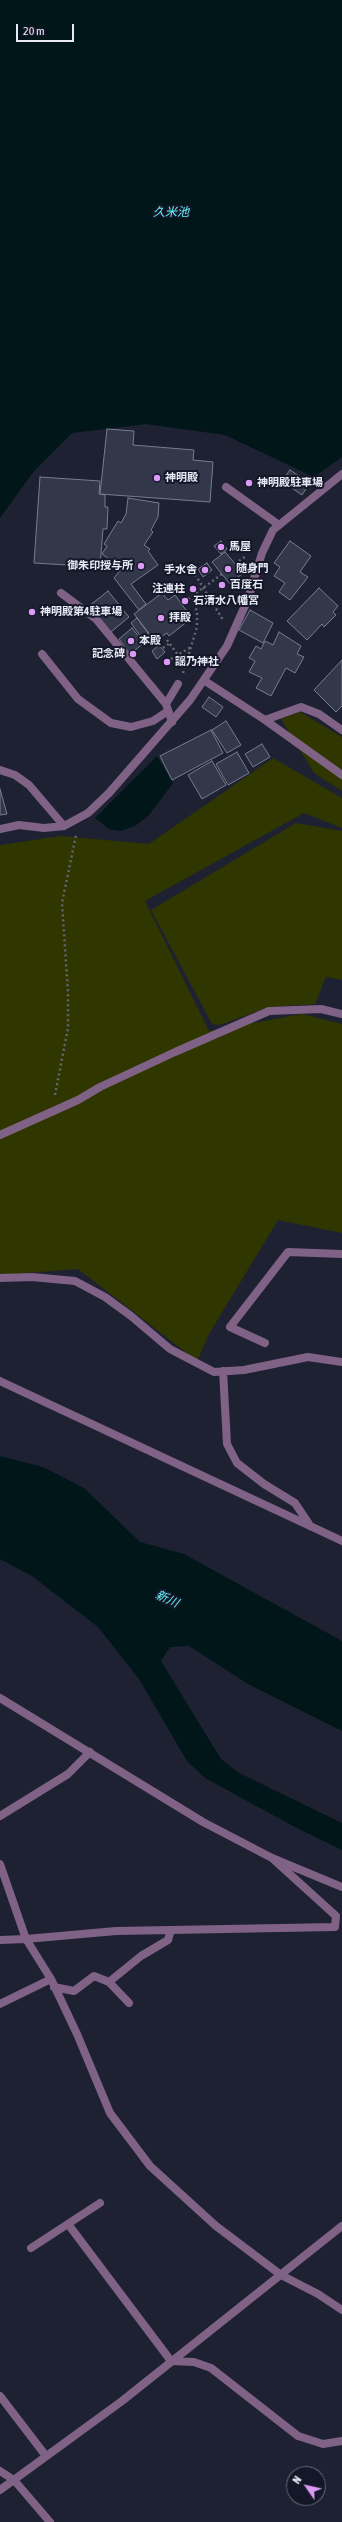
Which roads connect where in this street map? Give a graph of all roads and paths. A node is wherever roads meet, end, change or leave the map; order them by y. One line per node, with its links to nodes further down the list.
1 (342, 474): 3 (street)
2 (226, 487): 3 (street)
3 (279, 525): 12 (street)
4 (239, 561): 5 (path)
5 (235, 564)
6 (190, 566): 8 (path)
7 (222, 574): 8 (path)
8 (203, 587): 10 (path); 12 (path)
9 (61, 593): 22 (street)
10 (192, 596): 11 (path); 15 (path)
11 (188, 599)
12 (231, 636): 20 (street)
13 (167, 640): 14 (path)
14 (170, 643): 16 (path); 18 (path)
15 (192, 647): 18 (path); 21 (path)
16 (163, 648)
17 (42, 654): 22 (street)
18 (178, 654): 19 (path)
19 (171, 659)
20 (205, 680): 23 (street); 24 (street)
21 (178, 684): 22 (street)
22 (167, 707): 24 (street)
23 (265, 720): 25 (street); 27 (street)
24 (172, 722): 28 (street)
25 (342, 730)
26 (0, 770): 28 (street)
27 (342, 775)
28 (64, 826): 29 (street)
29 (0, 829)
30 (74, 842): 32 (path)
31 (342, 1014): 32 (street)
32 (50, 1113): 33 (street)
33 (0, 1135)
34 (342, 1254): 36 (street)
35 (0, 1278): 38 (street)
36 (265, 1343)
37 (342, 1362): 38 (street)
38 (222, 1371): 40 (street)
39 (0, 1381): 40 (street)
40 (310, 1525): 41 (street)
41 (342, 1541)
42 (0, 1698): 43 (street)
43 (90, 1752): 44 (street); 45 (street)
44 (0, 1816)
45 (272, 1858): 47 (street); 48 (street)
46 (0, 1864): 49 (street)
47 (342, 1887)
48 (171, 1930): 49 (street); 51 (street)
49 (26, 1939): 50 (street); 52 (street)
50 (0, 1940)
51 (109, 1982): 52 (street); 53 (street)
52 (52, 1983): 54 (street); 59 (street)
53 (128, 2003)
54 (0, 2004)
55 (100, 2203): 56 (street)
56 (68, 2224): 58 (street); 61 (street)
57 (342, 2226): 59 (street)
58 (31, 2248)
59 (281, 2275): 60 (street); 61 (street)
60 (342, 2310)
61 (171, 2361): 63 (street); 64 (street)
62 (0, 2396): 64 (street)
63 (342, 2441)
64 (46, 2456): 66 (street)
65 (0, 2471): 66 (street)
66 (14, 2480): 67 (street); 68 (street)
67 (0, 2490)
68 (50, 2522)

